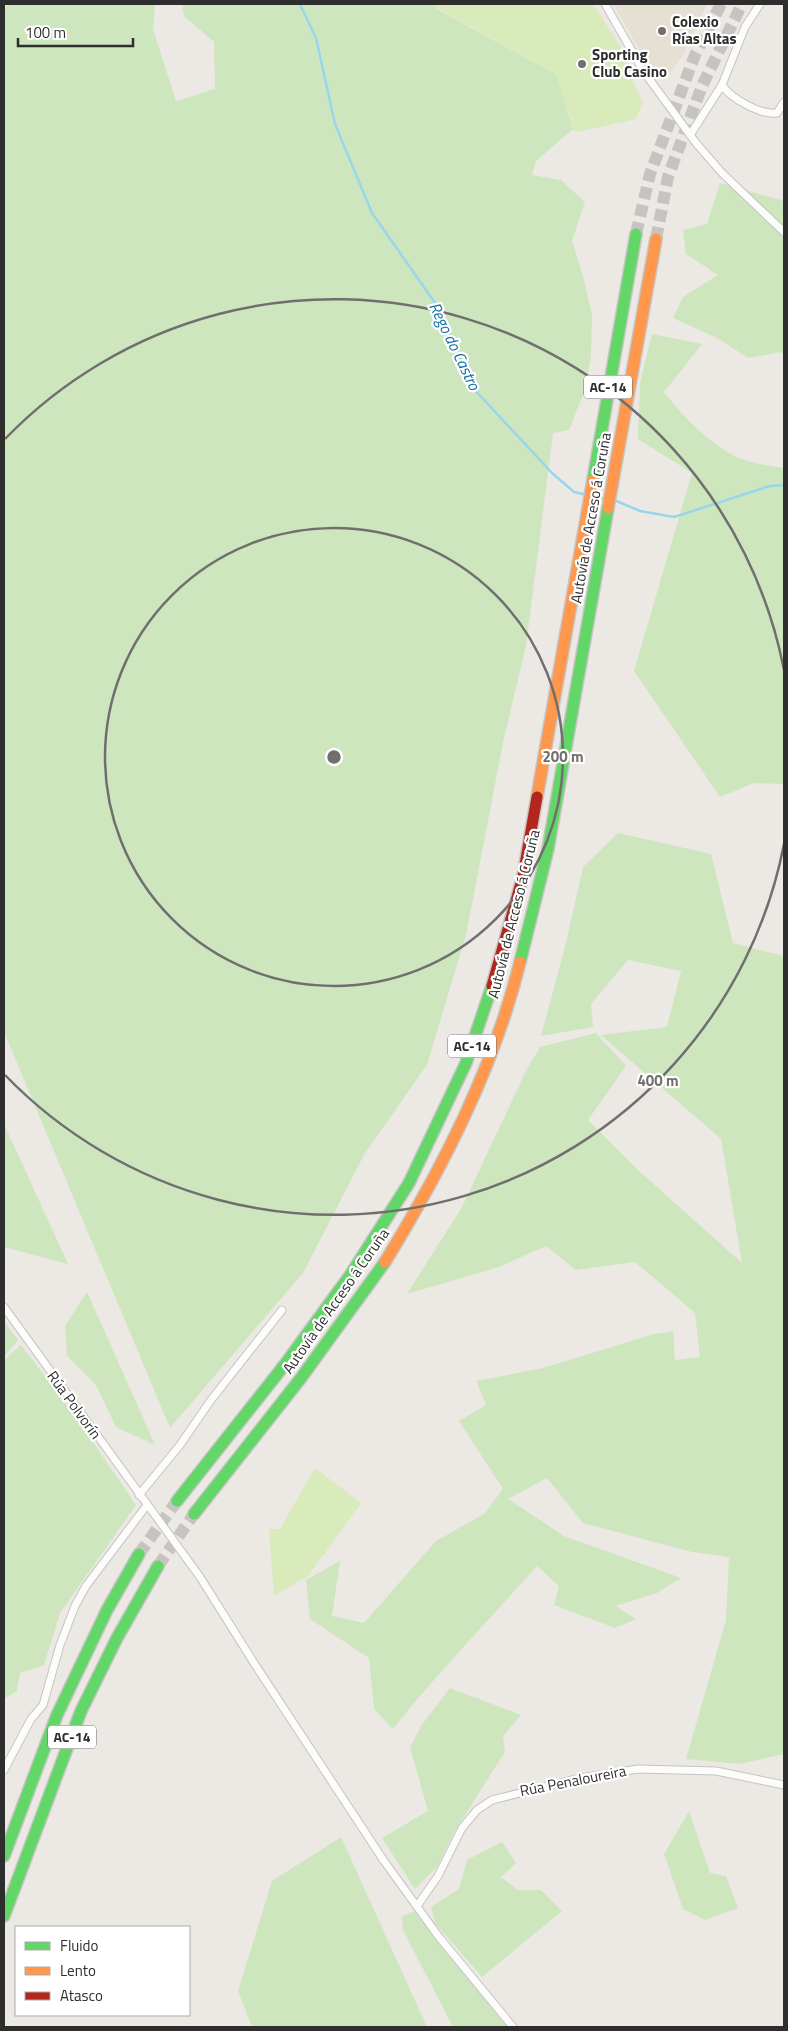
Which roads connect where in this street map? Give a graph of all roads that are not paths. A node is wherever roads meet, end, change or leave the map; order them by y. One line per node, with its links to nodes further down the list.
1 (605, 4): 5 (street)
2 (760, 4): 3 (street)
3 (722, 86): 4 (street); 5 (street)
4 (784, 102)
5 (690, 135): 6 (street)
6 (784, 232)
7 (636, 234): 12 (highway, Autovía de Acceso á Coruña / AC-14)
8 (656, 238): 14 (highway, Autovía de Acceso á Coruña / AC-14)
9 (4, 1308): 11 (street, Rúa Polvorín)
10 (282, 1310): 11 (street)
11 (139, 1495): 13 (street, Rúa Polvorín)
12 (177, 1501)
13 (145, 1504): 17 (street); 20 (street, Rúa Polvorín)
14 (194, 1514)
15 (139, 1554): 19 (highway, AC-14)
16 (158, 1566): 21 (highway, AC-14)
17 (4, 1770)
18 (784, 1786): 20 (street, Rúa Penaloureira)
19 (4, 1856)
20 (417, 1906): 22 (street, Rúa Polvorín)
21 (4, 1916)
22 (513, 2027)

